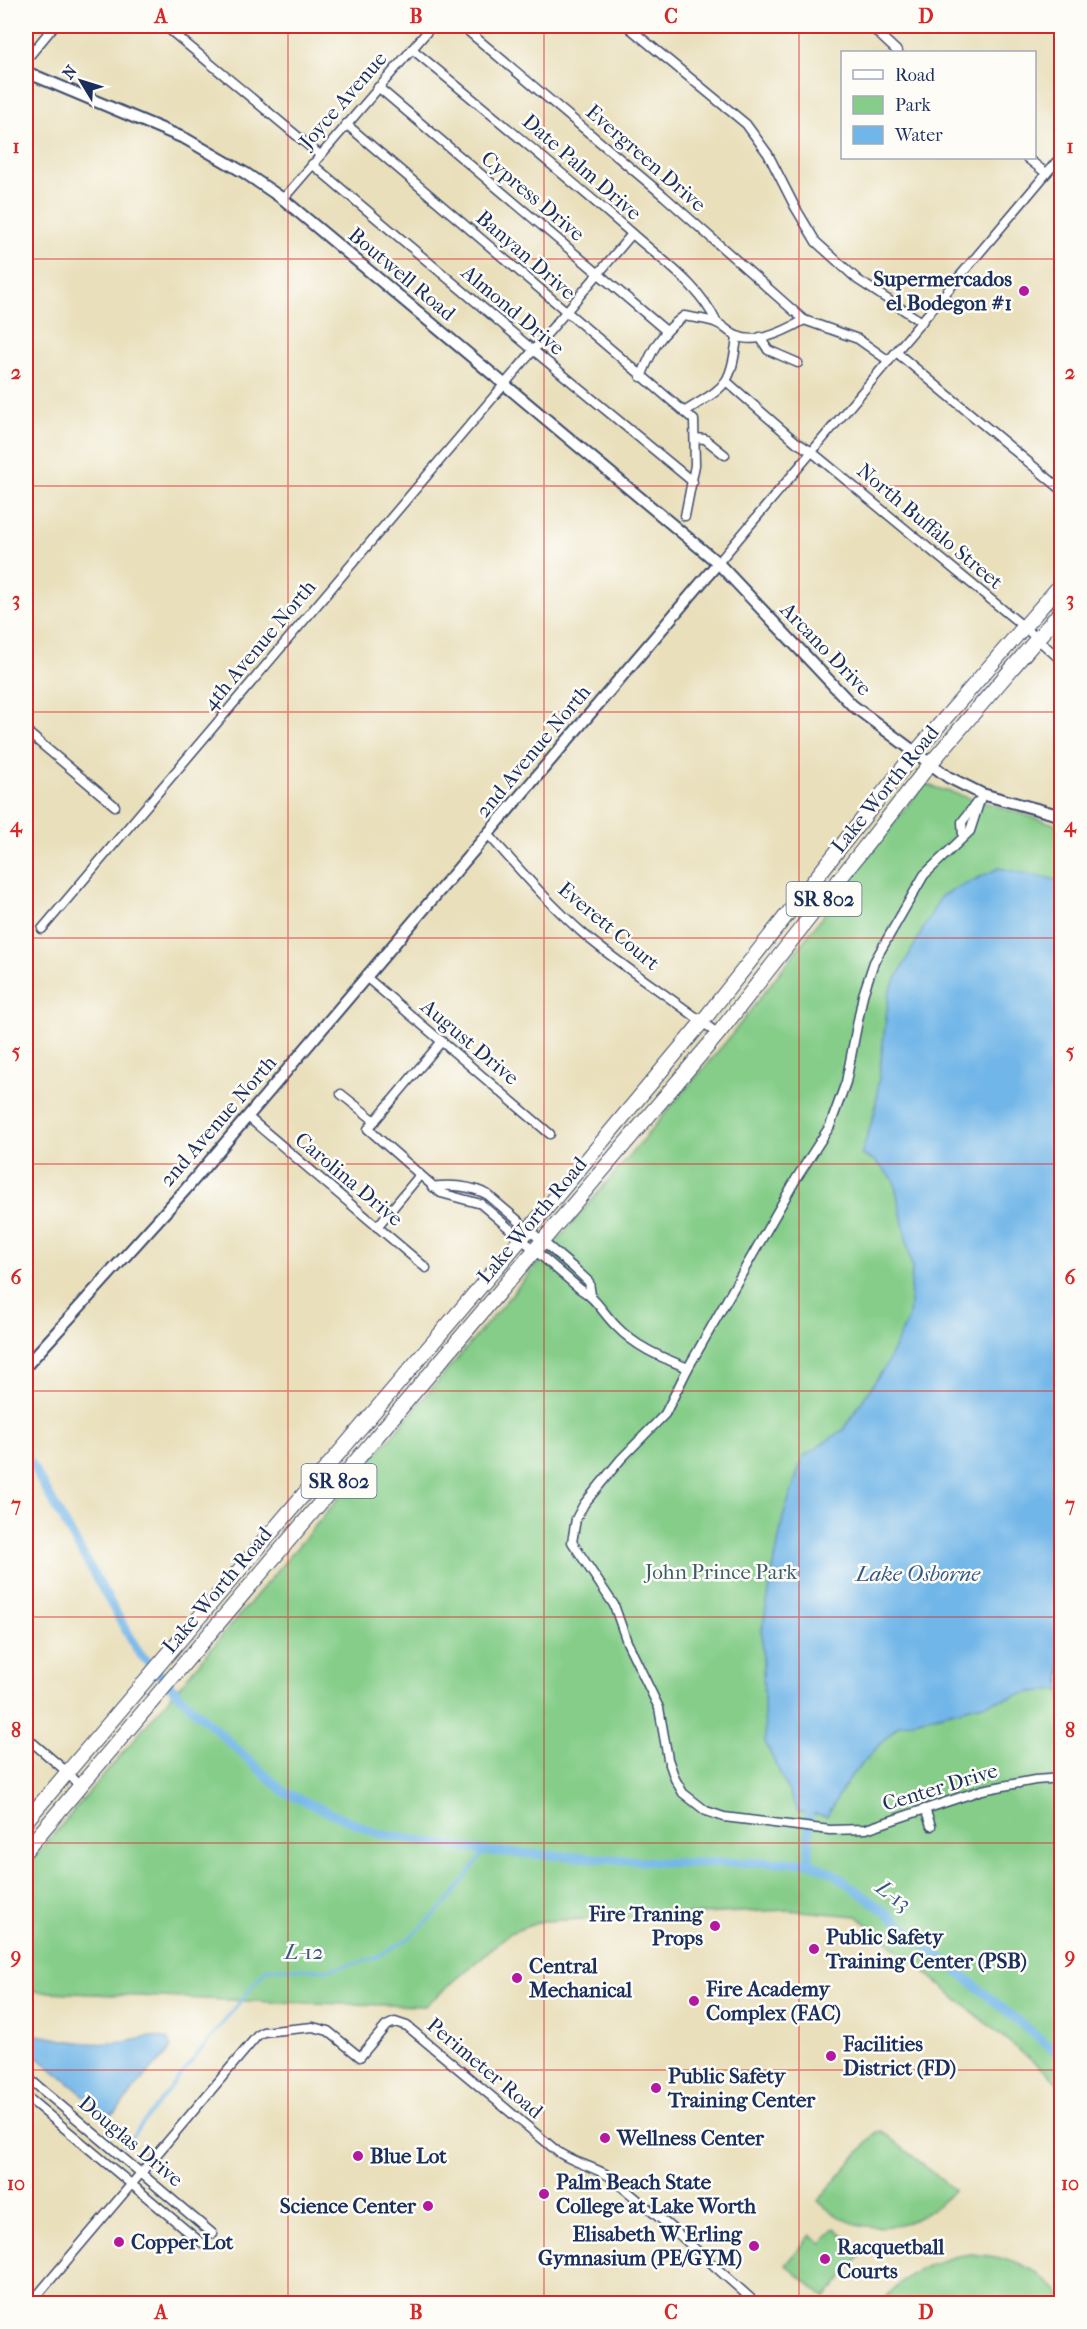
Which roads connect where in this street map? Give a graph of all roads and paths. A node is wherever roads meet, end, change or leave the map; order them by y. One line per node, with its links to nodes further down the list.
1 (54, 26): 9 (street)
2 (165, 26): 13 (street)
3 (432, 26): 7 (street, Joyce Avenue)
4 (462, 26): 22 (street, Evergreen Drive)
5 (627, 26): 23 (street)
6 (870, 26): 8 (street)
7 (412, 49): 11 (street, Joyce Avenue); 19 (street, Date Palm Drive)
8 (897, 51)
9 (26, 60)
10 (26, 72): 18 (street, Boutwell Road)
11 (378, 87): 12 (street, Joyce Avenue); 20 (street, Cypress Drive)
12 (346, 124): 13 (street, Joyce Avenue); 21 (street, Banyan Drive)
13 (320, 155): 16 (street, Joyce Avenue)
14 (1062, 155): 17 (street, 2nd Avenue North)
15 (1028, 159): 17 (street)
16 (312, 164): 18 (street, Joyce Avenue); 28 (street, Almond Drive)
17 (1046, 173): 23 (street, 2nd Avenue North)
18 (283, 200): 34 (street, Boutwell Road)
19 (632, 234): 20 (street, 4th Avenue North); 24 (street, Date Palm Drive)
20 (598, 274): 21 (street, 4th Avenue North); 25 (street, Cypress Drive)
21 (566, 312): 28 (street, 4th Avenue North); 32 (street, Banyan Drive)
22 (804, 320): 27 (street); 30 (street)
23 (922, 322): 29 (street, 2nd Avenue North)
24 (717, 323): 25 (street); 26 (street)
25 (665, 330): 32 (street)
26 (737, 336): 27 (street); 33 (street)
27 (760, 338): 31 (street)
28 (533, 351): 34 (street, 4th Avenue North); 39 (street, Almond Drive)
29 (897, 352): 30 (street, 2nd Avenue North); 40 (street)
30 (890, 361): 37 (street, 2nd Avenue North)
31 (798, 363)
32 (641, 376): 35 (street, Banyan Drive)
33 (726, 381): 35 (street); 37 (street)
34 (504, 385): 42 (street, Boutwell Road); 55 (street, 4th Avenue North)
35 (684, 411): 36 (street)
36 (696, 438): 38 (street); 39 (street)
37 (812, 452): 42 (street, 2nd Avenue North); 45 (street, North Buffalo Street)
38 (725, 455)
39 (693, 482): 41 (street)
40 (1062, 490)
41 (685, 516)
42 (718, 563): 49 (street, Arcano Drive); 54 (street, 2nd Avenue North)
43 (1062, 583): 45 (main road, Lake Worth Road / SR 802)
44 (1062, 610): 46 (main road, Lake Worth Road / SR 802)
45 (1024, 627): 46 (street, North Buffalo Street); 49 (main road, Lake Worth Road / SR 802)
46 (1036, 640): 47 (street, North Buffalo Street); 50 (main road, Lake Worth Road / SR 802)
47 (1062, 661)
48 (26, 731): 52 (street)
49 (914, 753): 50 (street, Arcano Drive); 57 (main road, Lake Worth Road / SR 802)
50 (930, 764): 51 (street, Arcano Drive); 58 (main road, Lake Worth Road / SR 802)
51 (982, 794): 53 (street, Arcano Drive); 72 (street)
52 (115, 806)
53 (1062, 816)
54 (488, 834): 56 (street, 2nd Avenue North); 57 (street, Everett Court)
55 (42, 929)
56 (366, 977): 59 (street, August Drive); 61 (street, 2nd Avenue North)
57 (702, 1022): 58 (street, Everett Court); 67 (main road, Lake Worth Road / SR 802)
58 (718, 1034): 68 (main road, Lake Worth Road / SR 802)
59 (442, 1041): 62 (street); 63 (street, August Drive)
60 (341, 1094): 62 (street)
61 (248, 1117): 66 (street, Carolina Drive); 71 (street, 2nd Avenue North)
62 (375, 1121): 64 (street)
63 (550, 1134)
64 (420, 1175): 65 (street); 66 (street)
65 (432, 1187): 67 (street); 67 (street)
66 (377, 1227): 69 (street, Carolina Drive)
67 (525, 1234): 68 (street); 68 (street); 73 (main road, Lake Worth Road / SR 802)
68 (538, 1246): 70 (street); 70 (street); 74 (main road, Lake Worth Road / SR 802)
69 (426, 1268)
70 (591, 1295): 72 (street)
71 (26, 1366)
72 (688, 1368): 79 (street, Center Drive)
73 (267, 1536): 74 (main road); 76 (main road, Lake Worth Road / SR 802)
74 (228, 1611): 78 (main road, Lake Worth Road / SR 802)
75 (26, 1737): 76 (street)
76 (67, 1772): 78 (street); 80 (main road, Lake Worth Road / SR 802)
77 (1062, 1778): 79 (street, Center Drive)
78 (80, 1786): 82 (main road, Lake Worth Road / SR 802)
79 (925, 1809): 81 (street)
80 (26, 1821)
81 (931, 1826)
82 (26, 1850)
83 (26, 2076): 85 (street, Douglas Drive)
84 (26, 2096): 86 (street, Douglas Drive)
85 (139, 2173): 86 (street, Perimeter Road); 87 (street, Douglas Drive); 90 (street, Perimeter Road)
86 (130, 2184): 88 (street, Douglas Drive); 89 (street, Perimeter Road)
87 (213, 2234)
88 (204, 2245)
89 (30, 2304)
90 (757, 2304)

